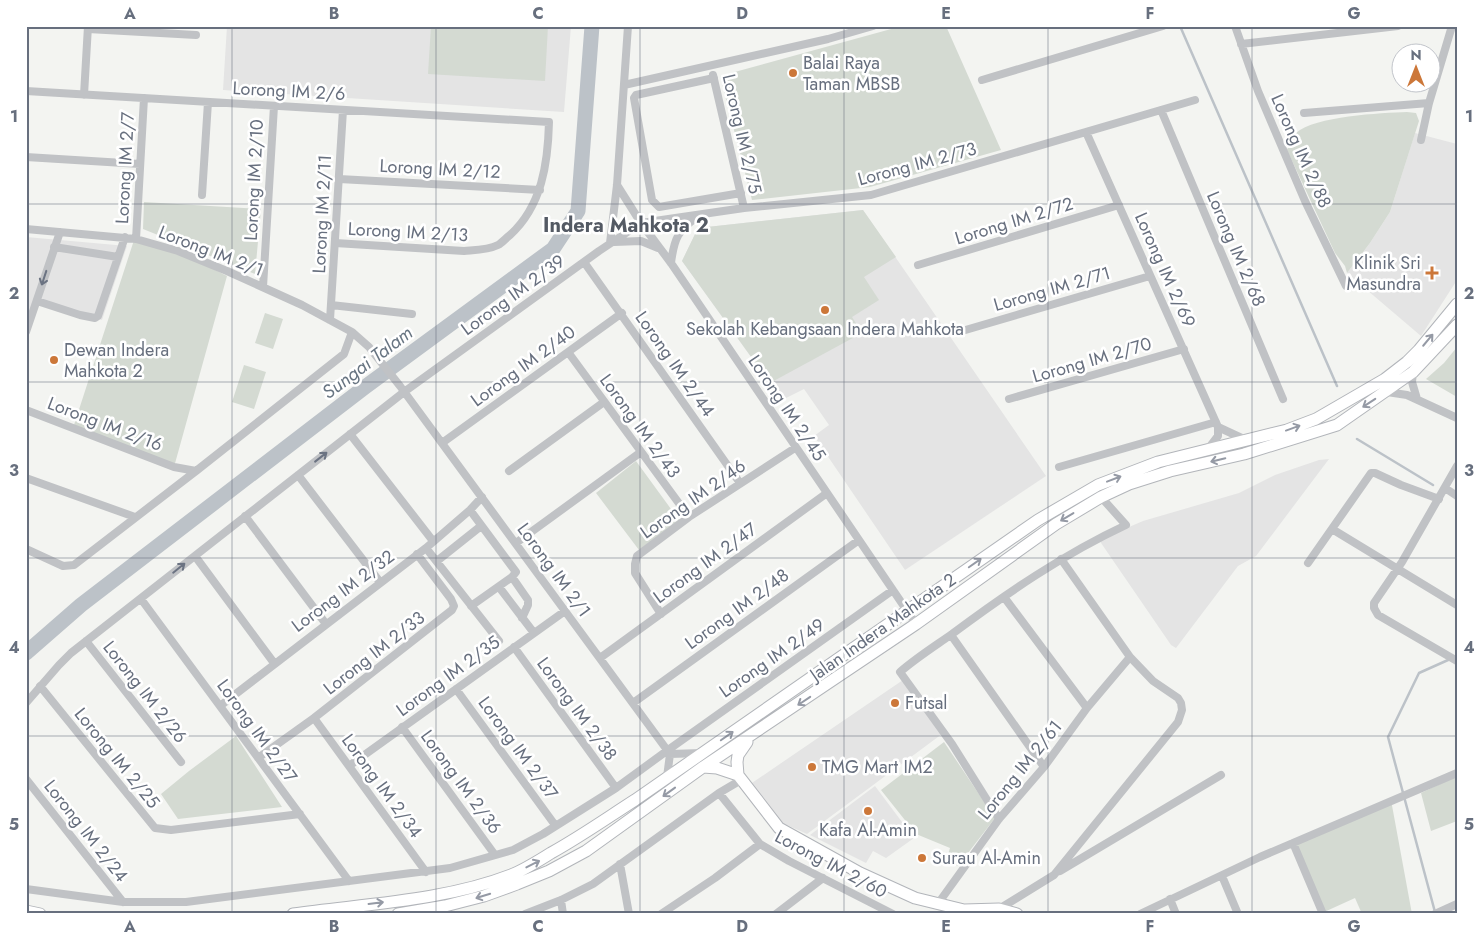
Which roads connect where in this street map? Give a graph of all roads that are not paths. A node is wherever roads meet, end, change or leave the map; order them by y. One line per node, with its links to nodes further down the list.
1 (628, 26): 13 (street)
2 (873, 26): 10 (street)
3 (1162, 26): 12 (street)
4 (1234, 26): 9 (street, Lorong IM 2/88)
5 (1398, 26): 9 (street)
6 (1452, 26): 19 (street)
7 (88, 28): 8 (street); 15 (street)
8 (196, 35)
9 (1241, 44): 51 (street, Lorong IM 2/88)
10 (711, 66): 11 (street, Lorong IM 2/75); 13 (street)
11 (714, 78): 32 (street, Lorong IM 2/75); 32 (street)
12 (982, 80)
13 (624, 86): 30 (street)
14 (26, 91): 15 (street, Lorong IM 2/6)
15 (84, 94): 16 (street, Lorong IM 2/6)
16 (144, 98): 18 (street, Lorong IM 2/6); 28 (street, Lorong IM 2/7)
17 (1195, 100): 22 (street, Lorong IM 2/73)
18 (208, 102): 20 (street, Lorong IM 2/6); 33 (street)
19 (1429, 103): 23 (street); 26 (street)
20 (274, 106): 21 (street, Lorong IM 2/6); 52 (street, Lorong IM 2/10)
21 (343, 110): 24 (street, Lorong IM 2/6); 29 (street, Lorong IM 2/11)
22 (1161, 110): 25 (street, Lorong IM 2/73); 69 (street, Lorong IM 2/68)
23 (1304, 113)
24 (549, 122): 31 (street, Lorong IM 2/13)
25 (1086, 132): 34 (street, Lorong IM 2/69); 35 (street, Lorong IM 2/73)
26 (1421, 140)
27 (26, 157): 28 (street)
28 (140, 164): 41 (street, Lorong IM 2/7)
29 (339, 179): 31 (street, Lorong IM 2/12); 42 (street, Lorong IM 2/11)
30 (617, 185): 37 (street, Lorong IM 2/45); 43 (street)
31 (540, 190): 42 (street, Lorong IM 2/13)
32 (741, 193): 35 (street, Lorong IM 2/75)
33 (202, 195)
34 (1119, 205): 49 (street, Lorong IM 2/72); 50 (street, Lorong IM 2/69)
35 (744, 208): 36 (street, Lorong IM 2/73)
36 (700, 214): 37 (street, Lorong IM 2/73); 48 (street)
37 (641, 222): 43 (street, Lorong IM 2/39); 45 (street, Lorong IM 2/45)
38 (26, 229): 39 (street, Lorong IM 2/1)
39 (60, 232): 40 (street, Lorong IM 2/1); 44 (street)
40 (125, 237): 41 (street, Lorong IM 2/1); 46 (street)
41 (136, 239): 52 (street, Lorong IM 2/1)
42 (335, 243): 55 (street, Lorong IM 2/11)
43 (610, 243): 45 (street); 47 (street, Lorong IM 2/39)
44 (54, 248): 46 (street); 53 (street, one-way to 53)
45 (660, 249): 48 (street, Lorong IM 2/45)
46 (118, 257): 53 (street)
47 (584, 262): 56 (street, Lorong IM 2/44); 66 (street, Lorong IM 2/39)
48 (671, 263): 78 (street, Lorong IM 2/45)
49 (918, 265)
50 (1150, 276): 60 (street, Lorong IM 2/71); 63 (street, Lorong IM 2/69)
51 (1346, 286)
52 (263, 287): 58 (street, Lorong IM 2/1)
53 (37, 301): 61 (street)
54 (1457, 304): 76 (street, Jalan Indera Mahkota 2, one-way to 54)
55 (331, 305): 57 (street); 58 (street, Lorong IM 2/11)
56 (622, 313): 64 (street, Lorong IM 2/40); 87 (street, Lorong IM 2/44)
57 (412, 314)
58 (330, 320): 62 (street, Lorong IM 2/1)
59 (1457, 325): 65 (street, Jalan Indera Mahkota 2)
60 (962, 331)
61 (26, 332)
62 (352, 332): 66 (street, Lorong IM 2/1); 83 (street)
63 (1184, 349): 70 (street, Lorong IM 2/70); 74 (street, Lorong IM 2/69)
64 (568, 352): 71 (street, Lorong IM 2/43); 77 (street, Lorong IM 2/40)
65 (1414, 372): 67 (street, Jalan Indera Mahkota 2); 68 (street)
66 (402, 389): 75 (street, Lorong IM 2/39); 77 (street, Lorong IM 2/1)
67 (1387, 392): 68 (street); 92 (street, Jalan Indera Mahkota 2, one-way to 92)
68 (1417, 398): 73 (street)
69 (1283, 399)
70 (1009, 400)
71 (604, 402): 80 (street, Lorong IM 2/43); 84 (street)
72 (26, 410): 83 (street, Lorong IM 2/16)
73 (1457, 418)
74 (1217, 424): 76 (street); 79 (street); 81 (street)
75 (350, 434): 85 (street, Lorong IM 2/39, one-way to 75); 101 (street)
76 (1246, 440): 79 (street, Jalan Indera Mahkota 2)
77 (442, 444): 91 (street, Lorong IM 2/1)
78 (795, 448): 87 (street, Lorong IM 2/46); 89 (street, Lorong IM 2/45)
79 (1208, 449): 120 (street, Jalan Indera Mahkota 2, one-way to 79)
80 (641, 452): 97 (street, Lorong IM 2/43); 102 (street)
81 (1059, 466)
82 (1457, 466): 88 (street)
83 (196, 471): 96 (street)
84 (509, 472)
85 (298, 475): 95 (street, Lorong IM 2/39); 112 (street)
86 (26, 478): 96 (street)
87 (740, 483): 97 (street, Lorong IM 2/46)
88 (1445, 488): 90 (street); 93 (street)
89 (827, 493): 100 (street, Lorong IM 2/45); 121 (street, Lorong IM 2/47)
90 (1457, 496)
91 (482, 497): 94 (street, Lorong IM 2/32); 102 (street, Lorong IM 2/1)
92 (1102, 497): 107 (street); 124 (street, Jalan Indera Mahkota 2, one-way to 124)
93 (1439, 499): 99 (street); 110 (street)
94 (470, 510): 98 (street); 101 (street, Lorong IM 2/32)
95 (246, 516): 106 (street, Lorong IM 2/39); 123 (street)
96 (135, 517): 104 (street)
97 (689, 517): 121 (street, Lorong IM 2/46)
98 (481, 526): 108 (street); 111 (street)
99 (1332, 529): 109 (street); 110 (street)
100 (859, 540): 114 (street, Lorong IM 2/45); 137 (street, Lorong IM 2/48)
101 (433, 541): 103 (street, Lorong IM 2/32)
102 (516, 544): 119 (street, Lorong IM 2/1)
103 (426, 548): 105 (street, Lorong IM 2/32); 108 (street)
104 (26, 549)
105 (417, 554): 112 (street, Lorong IM 2/32); 140 (street, Lorong IM 2/33)
106 (195, 556): 116 (street, Lorong IM 2/39, one-way to 106); 133 (street)
107 (1061, 559): 115 (street); 130 (street)
108 (437, 561): 118 (street)
109 (1308, 563)
110 (1397, 569): 117 (street); 132 (street)
111 (512, 577): 113 (street); 122 (street)
112 (380, 582): 123 (street, Lorong IM 2/32)
113 (498, 587): 118 (street); 122 (street)
114 (893, 590): 120 (street, Lorong IM 2/45); 143 (street, Lorong IM 2/49)
115 (1004, 596): 126 (street); 139 (street)
116 (141, 599): 127 (street, Lorong IM 2/39); 138 (street, Lorong IM 2/27)
117 (1457, 605)
118 (471, 606): 128 (street)
119 (565, 611): 125 (street, Lorong IM 2/35); 131 (street, Lorong IM 2/1)
120 (906, 611): 124 (street, Lorong IM 2/45); 144 (street, Jalan Indera Mahkota 2, one-way to 120)
121 (661, 614): 131 (street, Lorong IM 2/47)
122 (522, 618): 125 (street)
123 (326, 624): 133 (street, Lorong IM 2/32)
124 (916, 624): 142 (street, Jalan Indera Mahkota 2, one-way to 142)
125 (534, 633): 129 (street, Lorong IM 2/35)
126 (951, 635): 148 (street); 158 (street)
127 (86, 641): 134 (street, Lorong IM 2/39); 146 (street, Lorong IM 2/26)
128 (499, 641)
129 (514, 648): 135 (street, Lorong IM 2/35); 155 (street, Lorong IM 2/38)
130 (1130, 657): 139 (street, Lorong IM 2/61); 167 (street)
131 (600, 658): 137 (street, Lorong IM 2/1)
132 (1456, 661)
133 (274, 663): 138 (street, Lorong IM 2/32)
134 (40, 686): 136 (street, Lorong IM 2/39); 157 (street, Lorong IM 2/25)
135 (456, 689): 141 (street, Lorong IM 2/35); 159 (street, Lorong IM 2/37)
136 (26, 703)
137 (633, 703): 143 (street, Lorong IM 2/1)
138 (220, 706): 145 (street, Lorong IM 2/27)
139 (1087, 708): 148 (street, Lorong IM 2/61)
140 (314, 718): 145 (street, Lorong IM 2/33); 147 (street, Lorong IM 2/34)
141 (402, 728): 147 (street, Lorong IM 2/35); 164 (street, Lorong IM 2/36)
142 (751, 736): 149 (street, Jalan Indera Mahkota 2); 153 (street)
143 (669, 752): 144 (street); 152 (street); 155 (street, Lorong IM 2/49)
144 (702, 753): 152 (street, Jalan Indera Mahkota 2)
145 (258, 758): 157 (street, Lorong IM 2/27)
146 (181, 762)
147 (349, 766): 166 (street, Lorong IM 2/34)
148 (1044, 766): 158 (street, Lorong IM 2/61)
149 (703, 767): 153 (street); 163 (street, Jalan Indera Mahkota 2, one-way to 163)
150 (1457, 773): 161 (street)
151 (1221, 775): 167 (street)
152 (667, 777): 160 (street, Jalan Indera Mahkota 2)
153 (740, 778): 156 (street); 176 (street)
154 (26, 779): 174 (street, Lorong IM 2/24)
155 (616, 788): 159 (street, Lorong IM 2/49)
156 (719, 793): 162 (street, Lorong IM 2/60); 165 (street)
157 (300, 814): 170 (street, Lorong IM 2/27)
158 (999, 819): 176 (street, Lorong IM 2/61)
159 (556, 825): 164 (street, Lorong IM 2/49)
160 (579, 837): 163 (street); 182 (street, Jalan Indera Mahkota 2, one-way to 160)
161 (1293, 843): 168 (street); 194 (street)
162 (760, 844): 169 (street, Lorong IM 2/60); 187 (street)
163 (586, 851): 183 (street, Jalan Indera Mahkota 2, one-way to 183)
164 (495, 855): 166 (street, Lorong IM 2/49)
165 (620, 864): 173 (street); 186 (street)
166 (426, 872): 170 (street, Lorong IM 2/49)
167 (1054, 875): 177 (street)
168 (1222, 876): 172 (street); 193 (street)
169 (823, 878): 188 (street); 189 (street, Lorong IM 2/60)
170 (349, 881): 174 (street, Lorong IM 2/49)
171 (27, 888): 174 (street, Lorong IM 2/49)
172 (1170, 899): 191 (street); 192 (street)
173 (561, 900): 184 (street); 185 (street)
174 (123, 902)
175 (1457, 904): 180 (street)
176 (937, 905): 179 (street)
177 (999, 909): 179 (street); 190 (street)
178 (26, 911): 181 (street)
179 (968, 912)
180 (1436, 913)
181 (40, 914)
182 (293, 914)
183 (398, 914)
184 (525, 914)
185 (563, 914)
186 (629, 914)
187 (661, 914)
188 (776, 914)
189 (893, 914)
190 (1017, 914)
191 (1140, 914)
192 (1176, 914)
193 (1238, 914)
194 (1322, 914)

